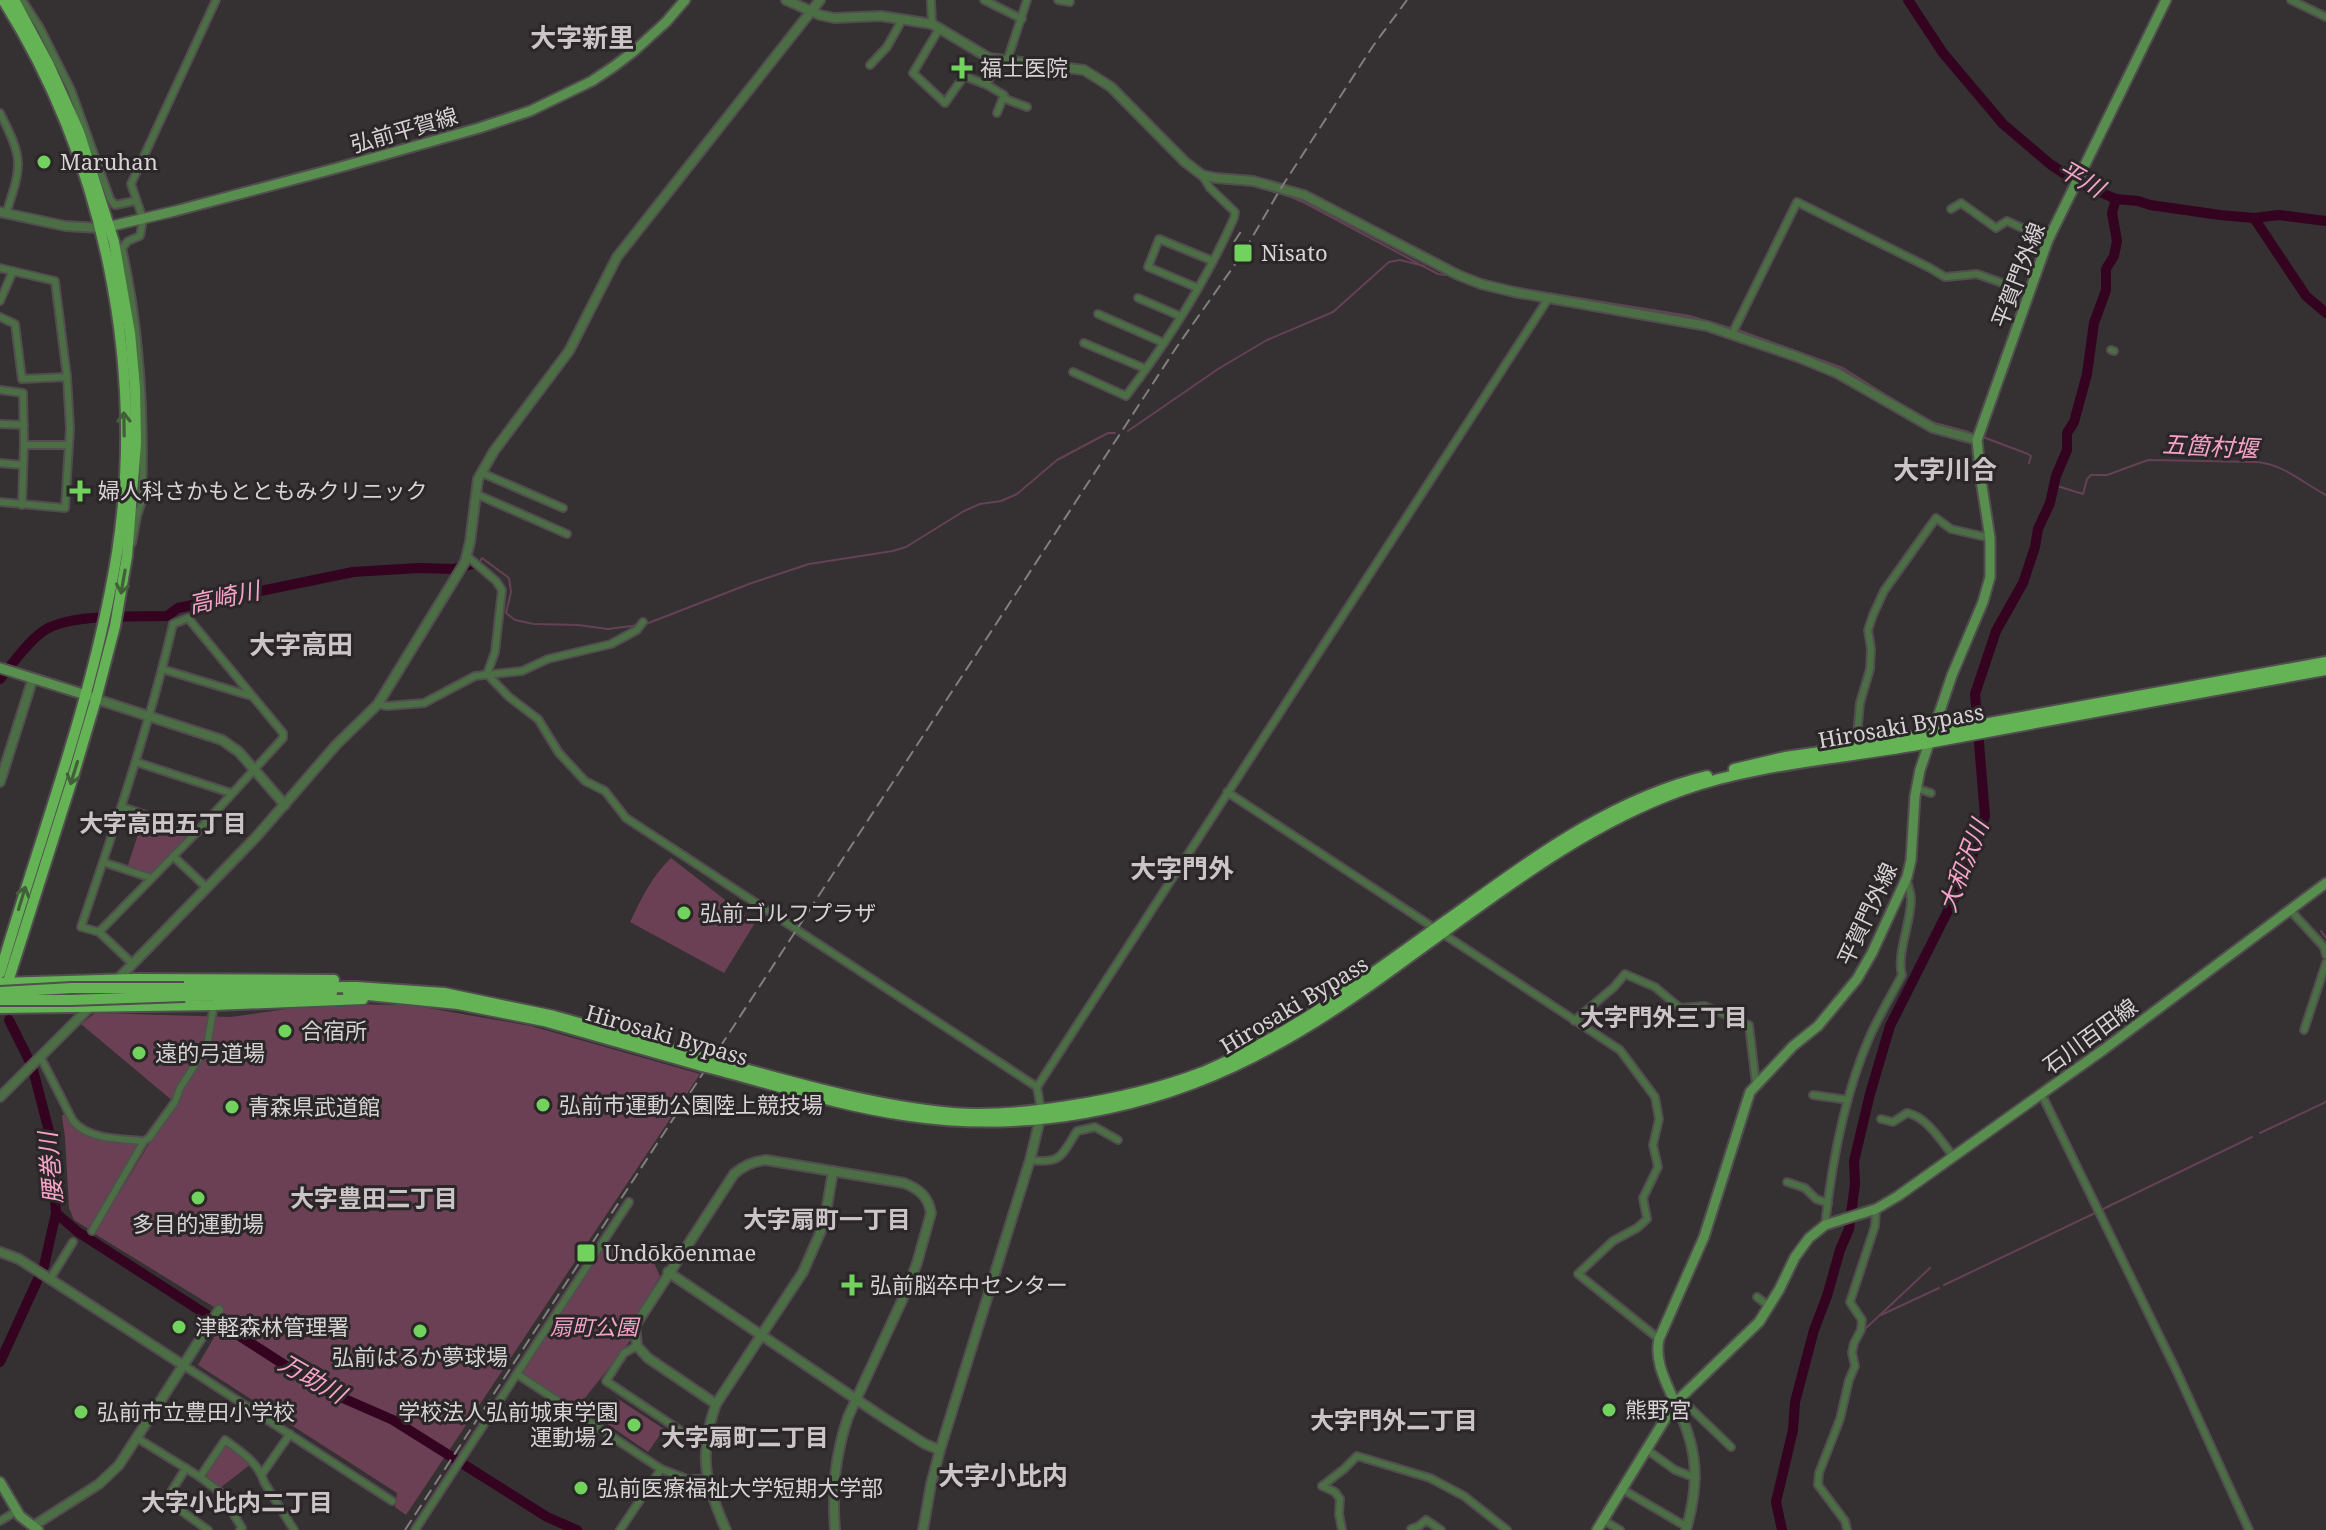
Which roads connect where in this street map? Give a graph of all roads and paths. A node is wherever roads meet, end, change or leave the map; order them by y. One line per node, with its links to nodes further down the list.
1 (3, 0): 35 (highway)
2 (14, 0): 35 (highway)
3 (22, 0): 31 (street)
4 (216, 0): 31 (street)
5 (685, 0): 34 (main road, 弘前平賀線)
6 (786, 0): 15 (street)
7 (820, 0): 15 (street)
8 (931, 0): 19 (street)
9 (984, 0): 17 (street)
10 (1027, 0): 17 (street)
11 (1058, 0): 14 (street)
12 (2291, 0): 16 (street)
13 (2165, 1): 36 (main road, 平賀門外線)
14 (1070, 2)
15 (812, 11): 18 (street); 63 (street)
16 (2326, 17)
17 (1022, 19): 21 (street)
18 (902, 20): 19 (street); 22 (street)
19 (936, 26): 20 (street); 23 (street)
20 (996, 59): 21 (street); 23 (street)
21 (1007, 61): 30 (street)
22 (870, 65)
23 (987, 85): 24 (street)
24 (1003, 98): 25 (street); 27 (street)
25 (1027, 107)
26 (0, 113): 28 (street)
27 (997, 113)
28 (10, 132): 29 (street); 33 (street)
29 (0, 137)
30 (1202, 175): 37 (street); 43 (street)
31 (135, 201): 34 (street)
32 (1951, 209): 36 (street)
33 (3, 213): 35 (street)
34 (143, 219): 35 (main road, 弘前平賀線); 68 (street)
35 (104, 228): 58 (highway); 81 (highway, one-way to 35)
36 (2048, 240): 41 (main road, 平賀門外線)
37 (1213, 261): 40 (street); 40 (street)
38 (0, 268): 39 (street)
39 (13, 271): 44 (street); 53 (street)
40 (1198, 288): 46 (street)
41 (2030, 293): 48 (street); 57 (main road, 平賀門外線)
42 (1138, 298): 46 (street)
43 (1548, 299): 48 (street); 92 (street)
44 (0, 301)
45 (1098, 314): 50 (street)
46 (1180, 316): 50 (street)
47 (0, 317): 53 (street)
48 (1732, 334): 57 (street)
49 (1084, 343): 51 (street)
50 (1164, 343): 51 (street)
51 (1146, 369): 52 (street)
52 (1073, 372)
53 (67, 377): 60 (street)
54 (0, 390): 56 (street)
55 (0, 424): 56 (street)
56 (24, 425): 59 (street)
57 (1977, 440): 70 (main road, 平賀門外線)
58 (136, 443): 68 (street); 71 (highway)
59 (24, 445): 60 (street); 62 (street)
60 (69, 445): 66 (street)
61 (0, 463): 62 (street)
62 (23, 465): 66 (street)
63 (482, 473): 64 (street); 67 (street)
64 (476, 494): 69 (street); 72 (street)
65 (0, 502): 66 (street)
66 (22, 505)
67 (563, 508)
68 (138, 513): 71 (street)
69 (567, 534)
70 (1990, 538): 85 (main road, 平賀門外線); 86 (street)
71 (127, 556): 81 (highway, one-way to 81)
72 (464, 563): 78 (street); 82 (street)
73 (643, 622): 78 (street)
74 (2326, 662): 84 (highway, Hirosaki Bypass)
75 (1, 668): 79 (main road)
76 (162, 669): 80 (street); 80 (street); 83 (street)
77 (2326, 670): 84 (highway, Hirosaki Bypass)
78 (487, 674): 82 (street); 124 (street)
79 (33, 678): 81 (main road); 88 (street)
80 (251, 696): 89 (street)
81 (91, 697): 83 (street); 110 (highway, one-way to 81); 112 (highway, one-way to 112)
82 (378, 704): 95 (street)
83 (150, 715): 87 (street); 89 (street)
84 (2013, 722): 85 (highway, Hirosaki Bypass)
85 (1931, 738): 86 (highway, Hirosaki Bypass); 91 (main road, 平賀門外線); 105 (highway, Hirosaki Bypass)
86 (1856, 747): 105 (highway, Hirosaki Bypass)
87 (136, 762): 93 (street); 96 (street)
88 (2, 768): 90 (street)
89 (254, 768): 93 (street); 95 (street)
90 (0, 782)
91 (1916, 788): 94 (street); 100 (main road, 平賀門外線)
92 (1227, 792): 105 (street); 124 (street)
93 (231, 793): 97 (street)
94 (1931, 793)
95 (285, 805): 103 (street)
96 (122, 807): 97 (street); 99 (street)
97 (197, 832): 98 (street)
98 (173, 856): 101 (street); 103 (street)
99 (103, 862): 101 (street); 106 (street)
100 (1907, 877): 123 (main road, 平賀門外線); 128 (street)
101 (151, 878): 106 (street)
102 (2326, 883): 104 (main road, 石川百田線)
103 (207, 888): 109 (street)
104 (2291, 911): 107 (street); 125 (main road, 石川百田線)
105 (1439, 931): 120 (street); 129 (highway, Hirosaki Bypass)
106 (99, 932): 109 (street)
107 (2326, 955)
108 (2326, 963): 121 (street)
109 (133, 964): 111 (street)
110 (0, 973)
111 (118, 979): 112 (highway); 115 (highway); 118 (street)
112 (4, 982): 119 (highway)
113 (0, 992): 114 (highway, Hirosaki Bypass, bridge)
114 (185, 992): 115 (highway, Hirosaki Bypass); 116 (highway, Hirosaki Bypass, bridge)
115 (402, 993): 117 (highway); 129 (highway, Hirosaki Bypass, bridge)
116 (0, 1000)
117 (214, 1005): 118 (highway); 132 (street)
118 (90, 1007): 119 (highway); 122 (street)
119 (0, 1008)
120 (1574, 1021): 123 (street); 150 (street)
121 (2304, 1030)
122 (38, 1058): 127 (street); 132 (street)
123 (1756, 1084): 150 (main road, 平賀門外線)
124 (1037, 1087): 129 (street)
125 (2041, 1093): 133 (main road, 石川百田線); 192 (street)
126 (1813, 1095): 128 (street)
127 (0, 1097)
128 (1848, 1100): 138 (street)
129 (1041, 1114): 134 (street)
130 (1881, 1119): 133 (street)
131 (1118, 1140): 134 (street)
132 (144, 1141): 141 (street)
133 (1953, 1156): 139 (main road, 石川百田線)
134 (1030, 1160): 162 (street)
135 (833, 1171): 144 (street); 149 (street); 154 (street)
136 (1787, 1182): 138 (street)
137 (629, 1202): 153 (street)
138 (1828, 1203): 140 (street)
139 (1874, 1210): 140 (main road, 石川百田線); 191 (street)
140 (1828, 1224): 147 (main road)
141 (92, 1231)
142 (73, 1242): 145 (street)
143 (0, 1252): 145 (street)
144 (668, 1272): 149 (street); 151 (street)
145 (48, 1278): 152 (street)
146 (1757, 1297): 147 (street)
147 (1770, 1307): 155 (main road)
148 (218, 1312): 152 (street)
149 (762, 1335): 154 (street); 156 (street)
150 (1659, 1339): 155 (main road)
151 (637, 1346): 156 (street); 159 (street)
152 (183, 1365): 157 (street); 158 (street)
153 (517, 1374): 164 (street); 181 (street)
154 (858, 1399): 162 (street); 184 (street)
155 (1678, 1400): 160 (street); 161 (main road); 167 (street)
156 (716, 1404): 159 (street)
157 (290, 1434): 165 (street); 171 (street)
158 (137, 1438): 163 (street); 175 (street)
159 (706, 1438): 168 (street)
160 (1731, 1447)
161 (1646, 1449): 167 (street); 170 (main road)
162 (940, 1450): 185 (street)
163 (186, 1468): 166 (street); 178 (street)
164 (661, 1469): 168 (street); 182 (street)
165 (262, 1474): 166 (street); 180 (street)
166 (200, 1477): 179 (street)
167 (1696, 1478): 176 (street)
168 (706, 1479): 183 (street)
169 (0, 1482): 172 (main road)
170 (1622, 1489): 173 (main road); 176 (street)
171 (392, 1501)
172 (17, 1511): 174 (street); 175 (main road)
173 (1603, 1520): 189 (main road); 190 (street)
174 (0, 1521)
175 (36, 1528)
176 (1686, 1528)
177 (1411, 1529): 187 (street)
178 (208, 1530)
179 (240, 1530)
180 (294, 1530)
181 (415, 1530)
182 (620, 1530)
183 (726, 1530)
184 (835, 1530)
185 (923, 1530)
186 (1342, 1530): 188 (street)
187 (1441, 1530)
188 (1507, 1530)
189 (1597, 1530)
190 (1620, 1530)
191 (1847, 1530)
192 (2249, 1530)

